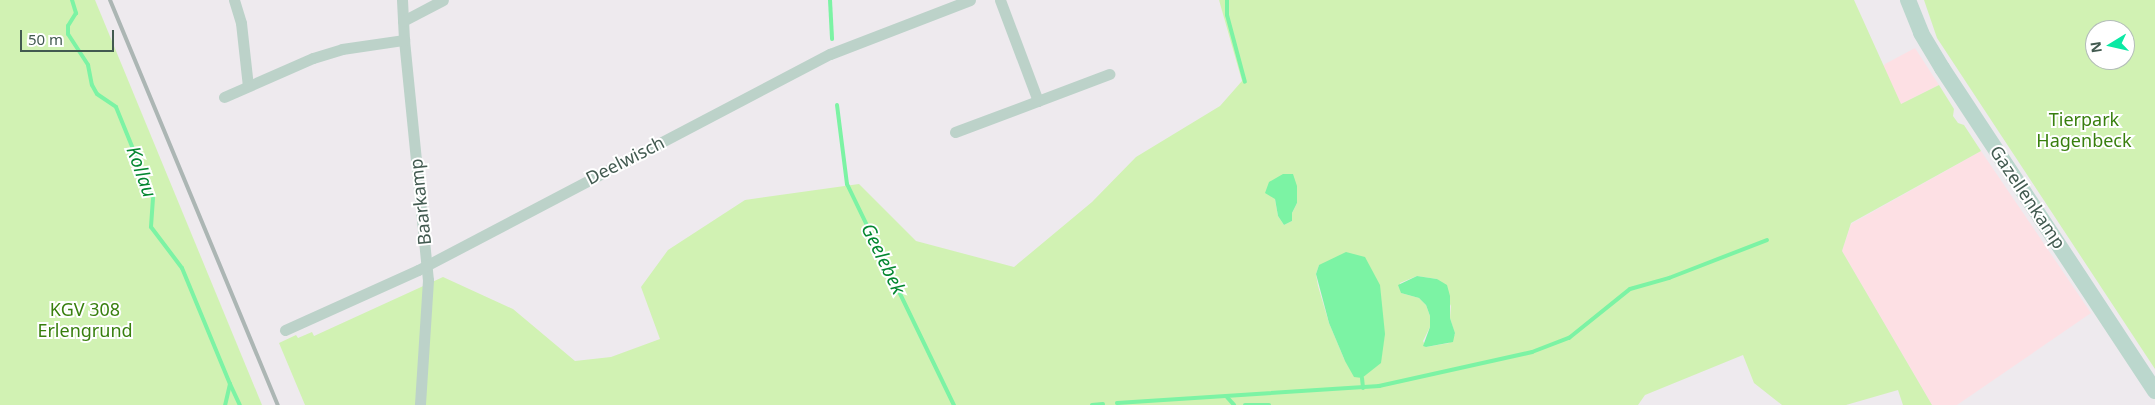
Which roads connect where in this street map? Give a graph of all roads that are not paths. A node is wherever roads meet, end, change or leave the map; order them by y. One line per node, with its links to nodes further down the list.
1 (234, 0): 10 (street)
2 (402, 0): 7 (street, Baarkamp)
3 (443, 0): 7 (street)
4 (970, 0): 14 (street, Deelwisch)
5 (1000, 0): 12 (street)
6 (1908, 0): 16 (street, Gazellenkamp)
7 (403, 20): 8 (street, Baarkamp)
8 (404, 40): 10 (street); 14 (street, Baarkamp)
9 (1108, 74): 12 (street)
10 (248, 86): 11 (street)
11 (224, 97)
12 (1038, 101): 13 (street)
13 (955, 132)
14 (427, 265): 15 (street, Deelwisch); 17 (street, Baarkamp)
15 (285, 330)
16 (2155, 391)
17 (420, 405)

